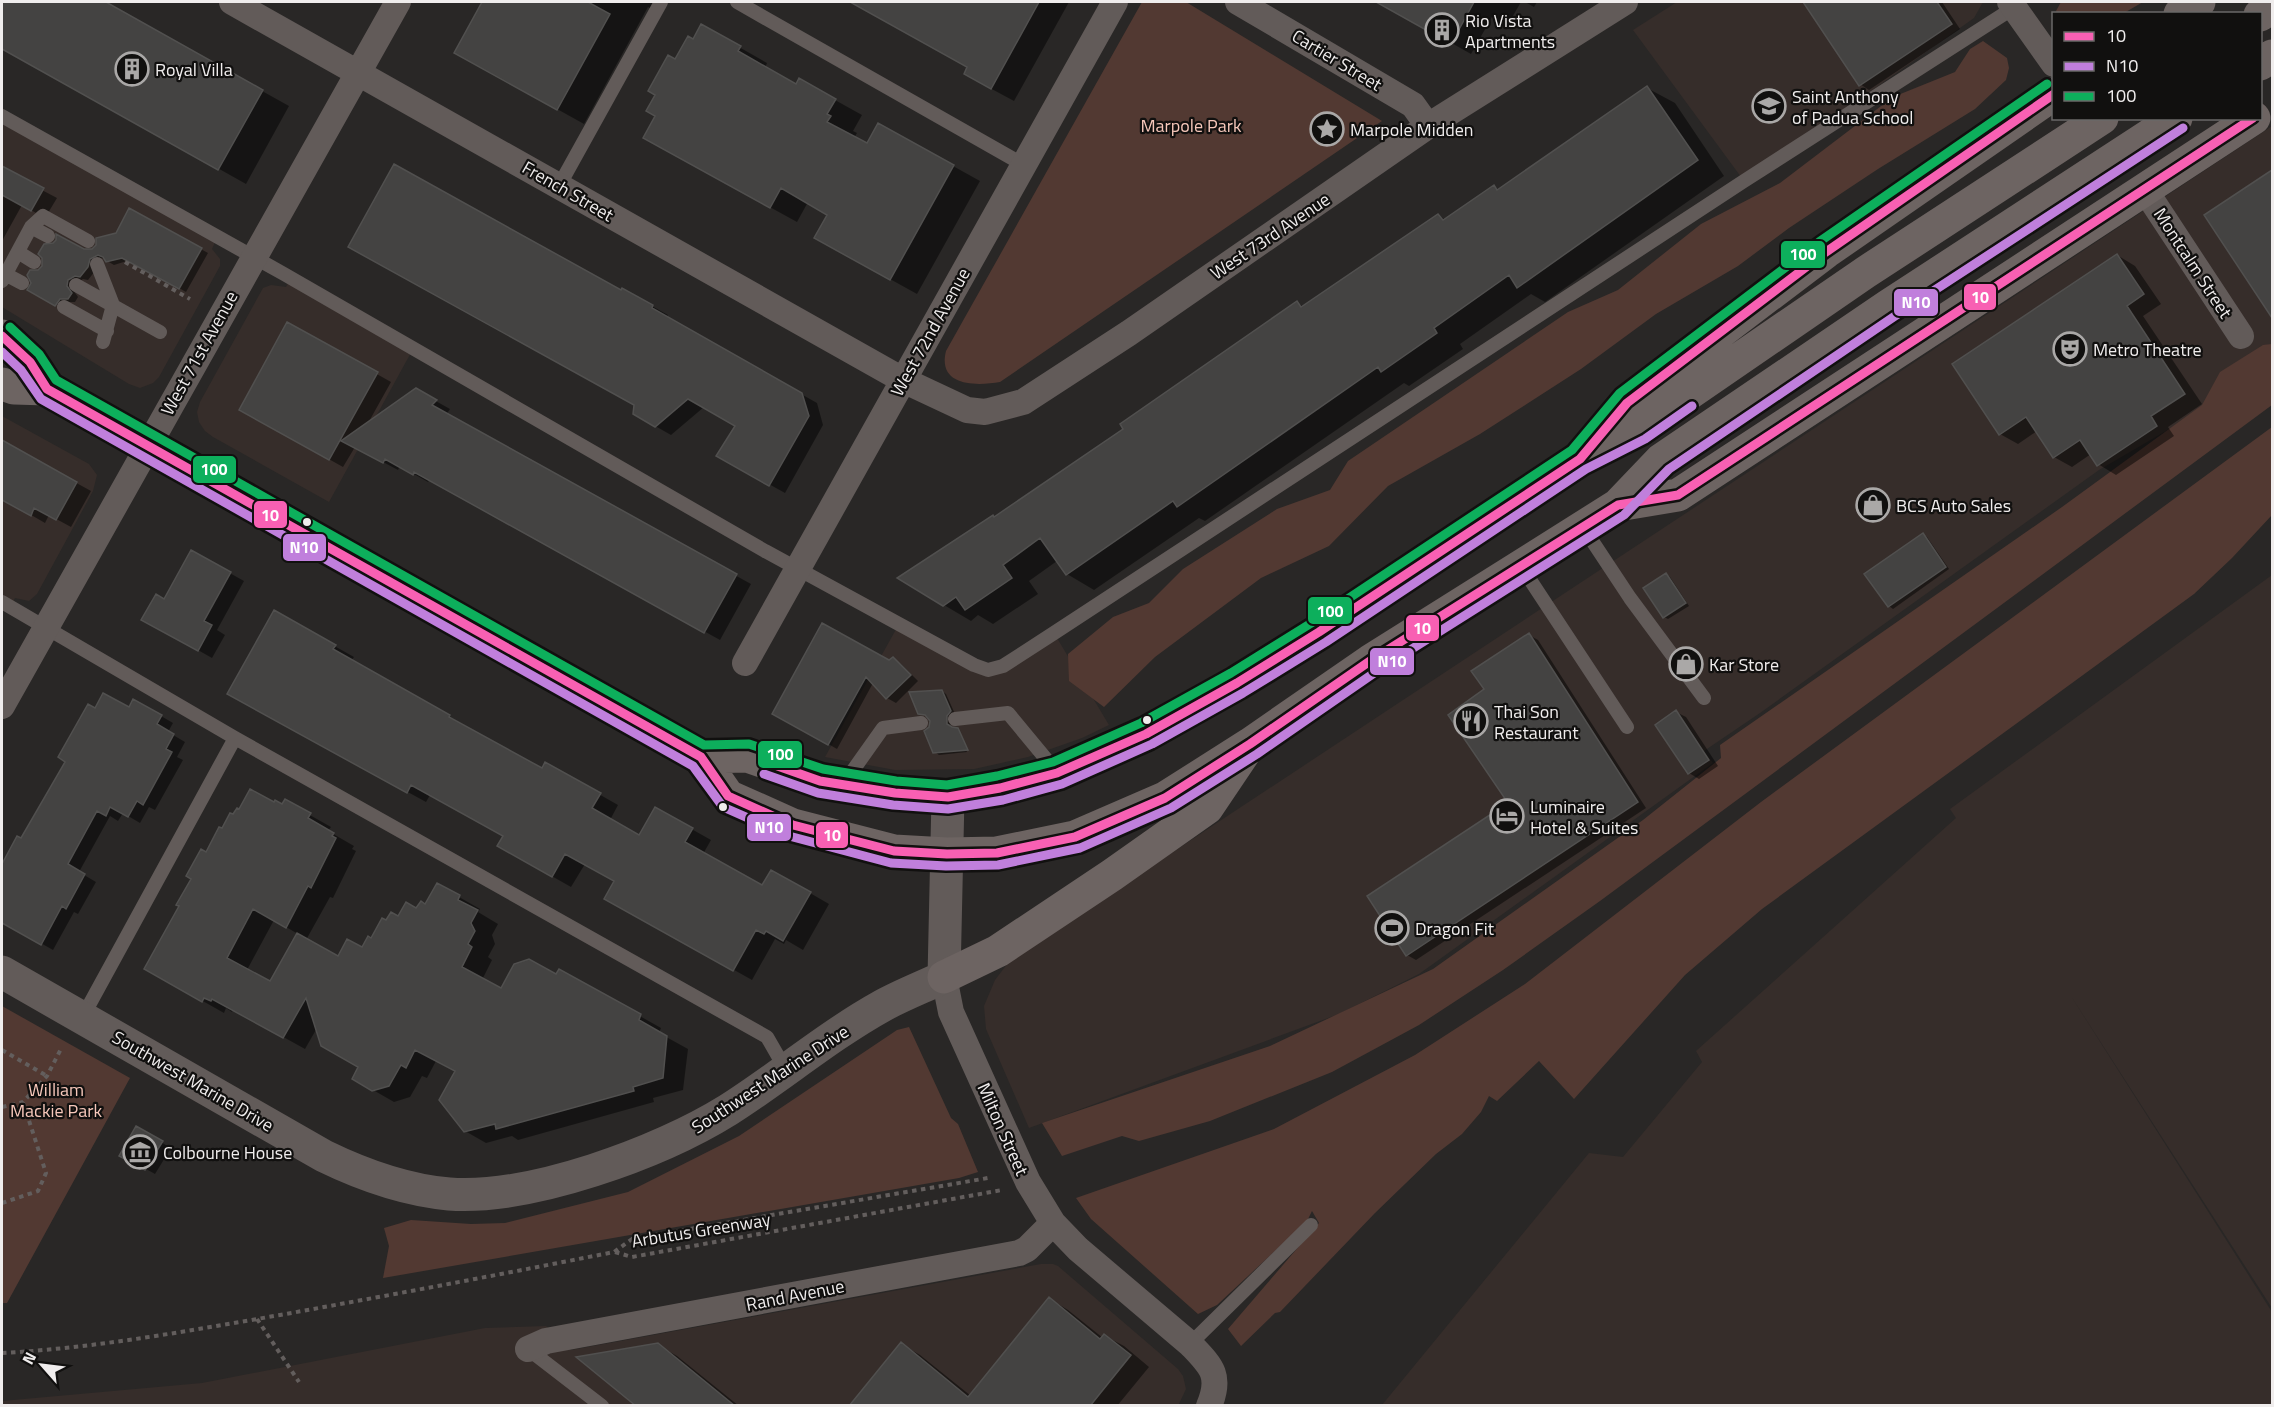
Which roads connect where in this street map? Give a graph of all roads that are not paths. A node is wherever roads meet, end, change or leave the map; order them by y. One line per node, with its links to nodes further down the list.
1 (232, 2): 12 (street, French Street)
2 (398, 2): 12 (street, West 71st Avenue)
3 (662, 2): 20 (lane)
4 (737, 2): 19 (lane)
5 (1115, 2): 19 (street, West 72nd Avenue)
6 (1238, 2): 18 (street, Cartier Street)
7 (1625, 2): 18 (street, West 73rd Avenue)
8 (2199, 2): 10 (main road)
9 (2016, 3): 11 (street); 45 (lane)
10 (2183, 12)
11 (2052, 61)
12 (358, 72): 20 (street, French Street); 26 (street, West 71st Avenue)
13 (2052, 95): 41 (main road)
14 (2, 116): 26 (lane)
15 (2099, 120): 41 (main road)
16 (2173, 120): 42 (main road)
17 (2251, 120): 21 (main road)
18 (1428, 126): 37 (street, West 73rd Avenue)
19 (1024, 165): 37 (street, West 72nd Avenue)
20 (559, 186): 37 (street, French Street)
21 (2145, 190): 36 (street, Montcalm Street); 42 (main road)
22 (31, 227): 23 (lane); 24 (lane); 25 (lane)
23 (48, 236)
24 (88, 241)
25 (18, 252): 27 (lane); 29 (lane)
26 (253, 258): 40 (street, West 71st Avenue); 45 (lane)
27 (34, 262)
28 (97, 264): 32 (lane)
29 (3, 278): 30 (lane)
30 (22, 284)
31 (76, 285): 32 (lane)
32 (113, 305): 33 (lane); 34 (lane)
33 (64, 307)
34 (160, 332)
35 (2, 336): 39 (main road)
36 (2241, 336)
37 (903, 380): 45 (street, West 72nd Avenue)
38 (2, 384): 39 (main road)
39 (47, 388): 40 (main road)
40 (147, 447): 47 (street, West 71st Avenue); 56 (main road)
41 (1580, 459): 57 (main road)
42 (1618, 505): 43 (main road)
43 (1583, 527): 44 (main road); 49 (lane)
44 (1521, 566): 53 (lane); 55 (main road)
45 (797, 568): 48 (street, West 72nd Avenue)
46 (2, 602): 47 (lane)
47 (45, 627): 50 (street, West 71st Avenue); 54 (lane)
48 (745, 663)
49 (1704, 698)
50 (2, 706)
51 (955, 719): 57 (lane)
52 (921, 723): 58 (lane)
53 (1627, 728)
54 (235, 738): 63 (lane); 64 (lane)
55 (1250, 744): 60 (main road); 62 (main road)
56 (701, 757): 58 (main road); 60 (main road)
57 (1057, 773): 59 (main road)
58 (843, 785): 59 (main road)
59 (948, 797): 60 (street, Milton Street)
60 (947, 854): 62 (street, Milton Street)
61 (2, 972): 63 (street, Southwest Marine Drive)
62 (944, 977): 64 (street, Southwest Marine Drive); 65 (street, Milton Street)
63 (82, 1018): 64 (street, Southwest Marine Drive)
64 (786, 1070)
65 (1053, 1223): 67 (street, Milton Street); 68 (street, Rand Avenue)
66 (1311, 1226): 67 (lane)
67 (1190, 1344): 69 (street, Milton Street)
68 (528, 1349): 70 (lane)
69 (1212, 1398)
70 (602, 1406)

